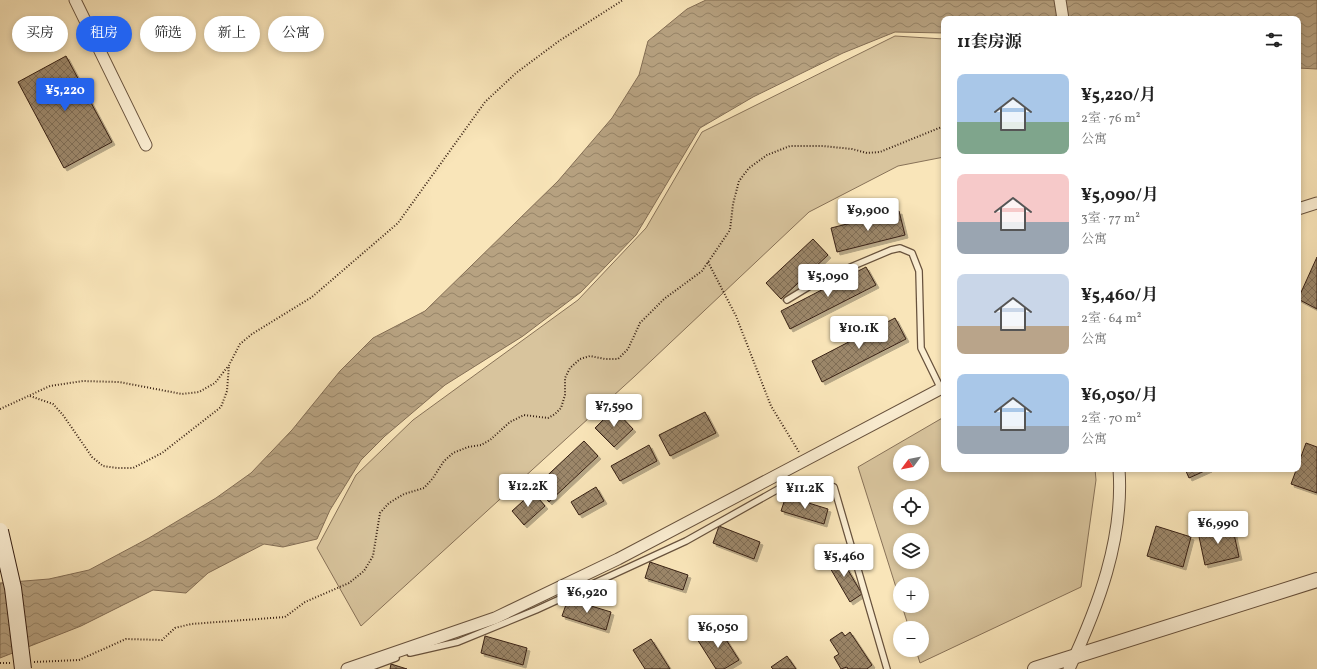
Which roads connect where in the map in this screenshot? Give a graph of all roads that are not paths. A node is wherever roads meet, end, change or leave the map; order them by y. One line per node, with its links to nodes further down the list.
1 (75, 0): 4 (street)
2 (1060, 0): 3 (street)
3 (1062, 16)
4 (146, 144)
5 (1317, 203): 6 (street)
6 (1301, 208)
7 (787, 300): 8 (lane)
8 (941, 386)
9 (941, 389): 15 (street)
10 (1119, 472): 13 (street)
11 (0, 531): 14 (main road, bridge)
12 (1317, 580): 13 (street)
13 (1075, 656): 18 (street); 19 (street)
14 (26, 666)
15 (347, 669)
16 (366, 669): 17 (lane)
17 (887, 669)
18 (1035, 669)
19 (1069, 669)

